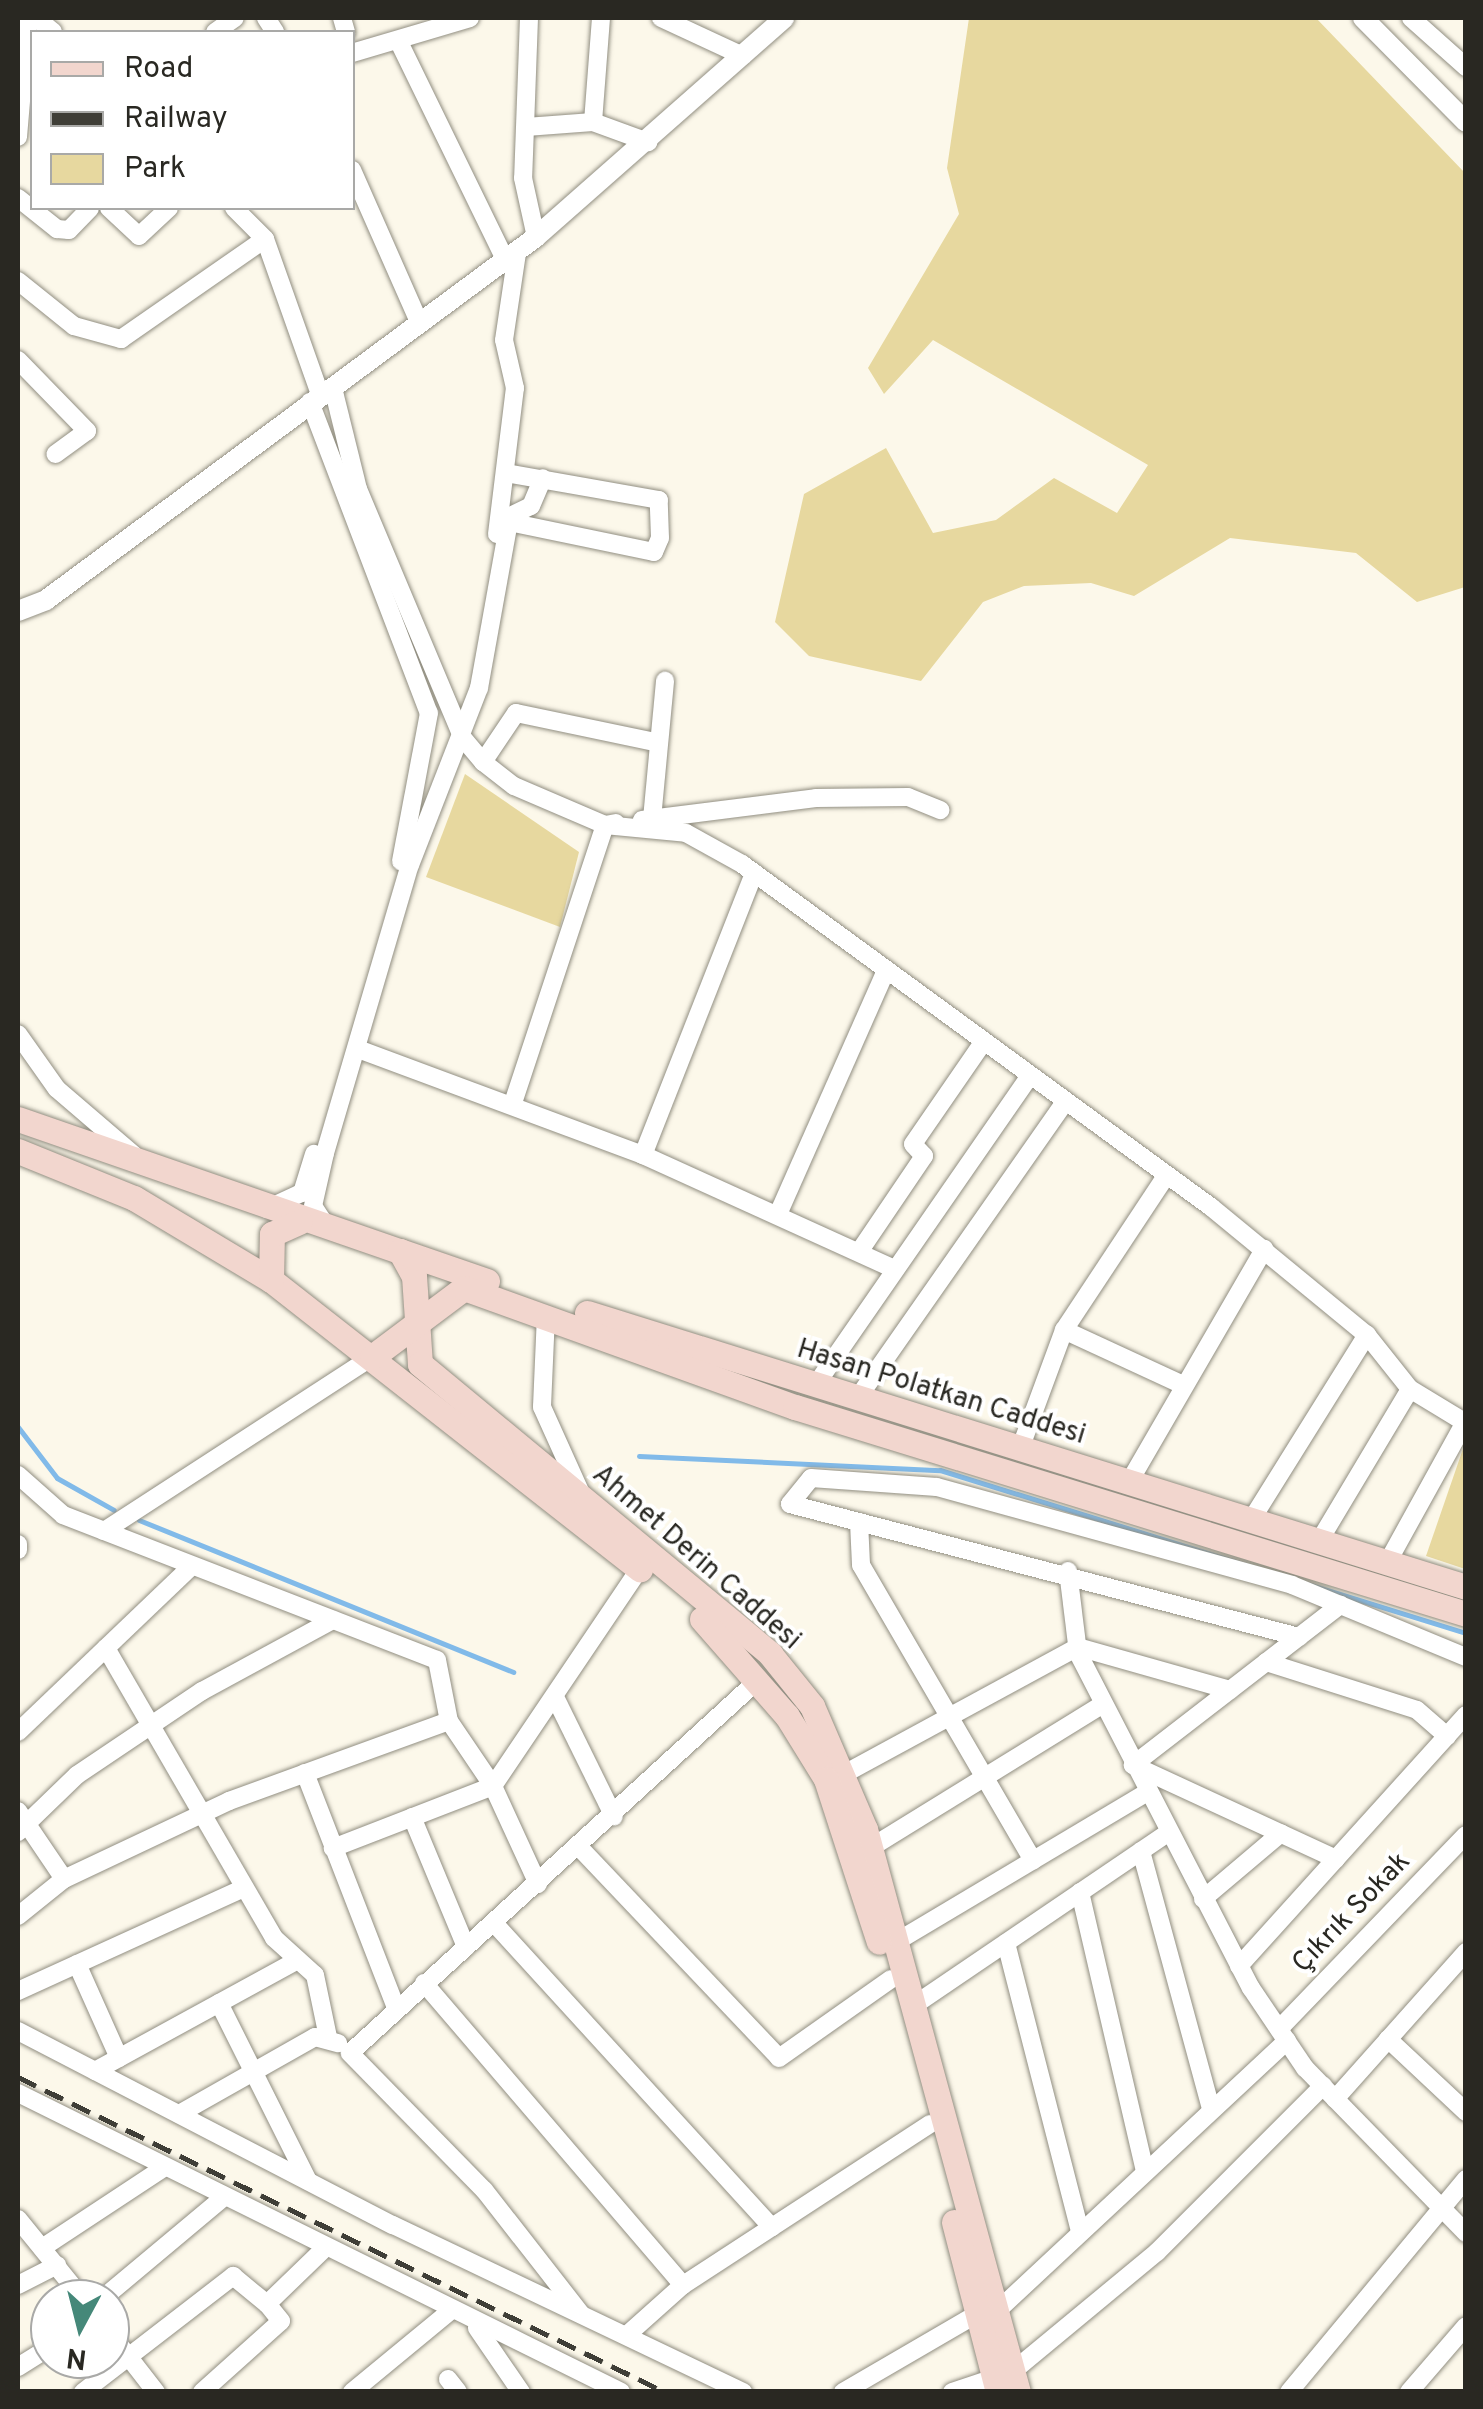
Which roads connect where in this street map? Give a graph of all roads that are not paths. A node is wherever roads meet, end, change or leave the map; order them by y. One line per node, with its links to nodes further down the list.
1 (28, 18): 16 (street)
2 (470, 18): 9 (street)
3 (529, 18): 15 (street)
4 (601, 18): 13 (street)
5 (661, 18): 11 (street)
6 (784, 18): 11 (street)
7 (1363, 18): 14 (street)
8 (1410, 18): 12 (street)
9 (399, 42): 10 (street); 26 (street)
10 (355, 52)
11 (743, 56): 17 (street)
12 (1466, 67)
13 (593, 122): 15 (street); 17 (street)
14 (1466, 122)
15 (526, 127): 24 (street)
16 (18, 128)
17 (648, 142): 24 (street)
18 (355, 177): 28 (street)
19 (33, 210): 20 (street)
20 (88, 210)
21 (111, 210): 22 (street)
22 (167, 210)
23 (236, 210): 25 (street)
24 (536, 238): 26 (street)
25 (265, 239): 27 (street); 30 (street)
26 (511, 257): 28 (street); 32 (street)
27 (18, 282)
28 (419, 322): 30 (street)
29 (18, 360): 31 (street)
30 (321, 396): 35 (street); 37 (street); 38 (street)
31 (54, 454)
32 (506, 473): 33 (street); 34 (street)
33 (543, 478): 34 (street); 34 (street)
34 (504, 521): 37 (street); 39 (street)
35 (18, 611)
36 (665, 682): 40 (street)
37 (456, 708): 38 (street); 39 (street)
38 (428, 713): 41 (street)
39 (462, 737): 42 (street); 43 (street)
40 (659, 743): 42 (street); 45 (street)
41 (424, 761): 43 (street); 60 (street)
42 (483, 762): 46 (street)
43 (450, 764): 51 (street)
44 (940, 810): 45 (street)
45 (652, 819): 46 (street)
46 (605, 825): 47 (street); 53 (street)
47 (754, 873): 48 (street); 57 (street)
48 (886, 970): 50 (street); 61 (street)
49 (18, 1034): 58 (street)
50 (982, 1044): 52 (street); 66 (street)
51 (358, 1050): 53 (street); 63 (street)
52 (1028, 1078): 54 (street); 67 (street)
53 (512, 1103): 57 (street)
54 (1062, 1106): 59 (street); 77 (street)
55 (18, 1119): 58 (main road)
56 (18, 1151): 68 (main road, Ahmet Derin Caddesi)
57 (643, 1155): 61 (street)
58 (146, 1165): 60 (main road)
59 (1166, 1176): 64 (street); 71 (street)
60 (267, 1209): 62 (main road)
61 (779, 1212): 66 (street)
62 (299, 1222): 63 (main road); 68 (main road)
63 (328, 1230): 65 (main road)
64 (1264, 1249): 72 (street); 74 (street)
65 (400, 1251): 70 (main road, Ahmet Derin Caddesi); 75 (main road, Hasan Polatkan Caddesi)
66 (859, 1252): 67 (street)
67 (894, 1269): 75 (street)
68 (272, 1280): 73 (main road, Ahmet Derin Caddesi)
69 (546, 1315): 70 (main road, Hasan Polatkan Caddesi); 82 (street); 93 (main road, Hasan Polatkan Caddesi)
70 (416, 1321): 73 (main road); 82 (main road, Ahmet Derin Caddesi)
71 (1064, 1330): 74 (street); 79 (street)
72 (1367, 1336): 76 (street); 84 (street)
73 (372, 1357): 85 (street); 89 (main road, Ahmet Derin Caddesi)
74 (1183, 1384): 81 (street)
75 (814, 1386): 77 (main road, Hasan Polatkan Caddesi)
76 (1410, 1388): 78 (street); 86 (street)
77 (857, 1399): 79 (main road, Hasan Polatkan Caddesi)
78 (1465, 1423): 87 (street)
79 (1020, 1449): 81 (main road, Hasan Polatkan Caddesi)
80 (18, 1475): 85 (street)
81 (1128, 1484): 84 (main road, Hasan Polatkan Caddesi)
82 (585, 1501): 112 (main road, Ahmet Derin Caddesi)
83 (859, 1522): 90 (street); 92 (street); 104 (street)
84 (1250, 1522): 86 (main road, Hasan Polatkan Caddesi)
85 (104, 1531): 88 (street)
86 (1318, 1543): 87 (main road, Hasan Polatkan Caddesi)
87 (1386, 1564): 91 (main road, Hasan Polatkan Caddesi)
88 (192, 1566): 94 (street); 96 (street)
89 (640, 1568): 100 (main road, Ahmet Derin Caddesi); 102 (street)
90 (1068, 1570): 95 (street); 97 (street)
91 (1466, 1587)
92 (1340, 1605): 95 (street); 98 (street)
93 (1466, 1614)
94 (333, 1620): 106 (street); 107 (street)
95 (1299, 1637): 99 (street)
96 (106, 1648): 107 (street); 108 (street)
97 (1078, 1648): 101 (street); 103 (street); 104 (street)
98 (1466, 1657)
99 (1266, 1662): 101 (street); 109 (street)
100 (758, 1680): 118 (street); 143 (main road, Ahmet Derin Caddesi)
101 (1230, 1690): 110 (street)
102 (556, 1699): 114 (street); 118 (street)
103 (1103, 1704): 110 (street); 113 (street)
104 (944, 1712): 112 (street); 113 (street)
105 (1466, 1716): 109 (street)
106 (449, 1722): 111 (street); 114 (street)
107 (146, 1728): 116 (street); 119 (street)
108 (18, 1732)
109 (1447, 1736): 127 (street)
110 (1132, 1765): 115 (street); 121 (street)
111 (305, 1773): 116 (street); 123 (street)
112 (842, 1776): 125 (main road, Ahmet Derin Caddesi)
113 (984, 1780): 125 (street); 128 (street)
114 (494, 1786): 117 (street); 130 (street)
115 (1146, 1793): 120 (street); 128 (street)
116 (200, 1815): 129 (street); 131 (street)
117 (412, 1817): 123 (street); 138 (street)
118 (614, 1817): 124 (street)
119 (21, 1821): 129 (street)
120 (1168, 1833): 126 (street); 133 (street)
121 (1281, 1833): 127 (street); 133 (street)
122 (1466, 1835): 150 (street, Çıkrık Sokak)
123 (333, 1848): 148 (street)
124 (580, 1848): 130 (street); 143 (street)
125 (870, 1848): 136 (main road, Ahmet Derin Caddesi)
126 (1141, 1851): 132 (street); 159 (street)
127 (1336, 1858): 142 (street)
128 (1033, 1860): 136 (street)
129 (64, 1879): 134 (street)
130 (538, 1884): 135 (street)
131 (244, 1888): 140 (street); 141 (street)
132 (1080, 1892): 137 (street); 164 (street)
133 (1203, 1899): 142 (street)
134 (18, 1916)
135 (494, 1923): 138 (street); 170 (street)
136 (896, 1942): 147 (main road, Ahmet Derin Caddesi)
137 (1006, 1943): 147 (street); 171 (street)
138 (466, 1947): 144 (street)
139 (1466, 1952): 152 (street)
140 (298, 1960): 146 (street); 151 (street)
141 (76, 1964): 145 (street); 154 (street)
142 (1239, 1966): 150 (street)
143 (891, 1978): 162 (main road, Ahmet Derin Caddesi)
144 (424, 1983): 148 (street); 179 (street)
145 (18, 1991)
146 (219, 2003): 154 (street); 156 (street)
147 (913, 2006): 182 (main road, Ahmet Derin Caddesi)
148 (396, 2008): 153 (street)
149 (18, 2030): 155 (street)
150 (1283, 2035): 157 (street); 159 (street, Çıkrık Sokak)
151 (328, 2036): 153 (street); 156 (street)
152 (1388, 2039): 157 (street); 160 (street)
153 (350, 2053): 183 (street)
154 (118, 2058): 155 (street)
155 (96, 2071): 161 (street)
156 (251, 2071): 161 (street); 166 (street)
157 (1329, 2092): 168 (street); 189 (street)
158 (18, 2093): 163 (street)
159 (1211, 2109): 164 (street, Çıkrık Sokak)
160 (1466, 2112)
161 (179, 2114): 166 (street)
162 (930, 2124): 170 (street); 182 (main road, Ahmet Derin Caddesi)
163 (162, 2170): 167 (street); 174 (street)
164 (1144, 2171): 171 (street, Çıkrık Sokak)
165 (1466, 2179): 168 (street)
166 (308, 2181): 183 (street)
167 (223, 2198): 173 (street); 177 (street)
168 (1440, 2208): 172 (street); 198 (street)
169 (18, 2219): 174 (street)
170 (772, 2227): 179 (street)
171 (1080, 2232): 182 (street, Çıkrık Sokak)
172 (1466, 2232)
173 (326, 2247): 180 (street); 181 (street)
174 (42, 2248): 175 (street)
175 (57, 2265): 176 (street); 178 (street)
176 (68, 2279)
177 (126, 2279)
178 (18, 2285)
179 (683, 2285): 186 (street)
180 (267, 2304): 187 (street); 191 (street)
181 (448, 2312): 185 (street); 192 (street)
182 (986, 2313): 189 (main road, Ahmet Derin Caddesi); 196 (street, Çıkrık Sokak)
183 (582, 2314): 186 (street)
184 (1466, 2326): 199 (street)
185 (477, 2328): 193 (street); 194 (street)
186 (627, 2335): 195 (street)
187 (130, 2354)
188 (130, 2359): 190 (street)
189 (1005, 2382): 197 (street)
190 (156, 2392)
191 (202, 2392)
192 (352, 2392)
193 (522, 2392)
194 (621, 2392)
195 (743, 2392)
196 (843, 2392)
197 (952, 2392)
198 (1290, 2392)
199 (1409, 2392)

